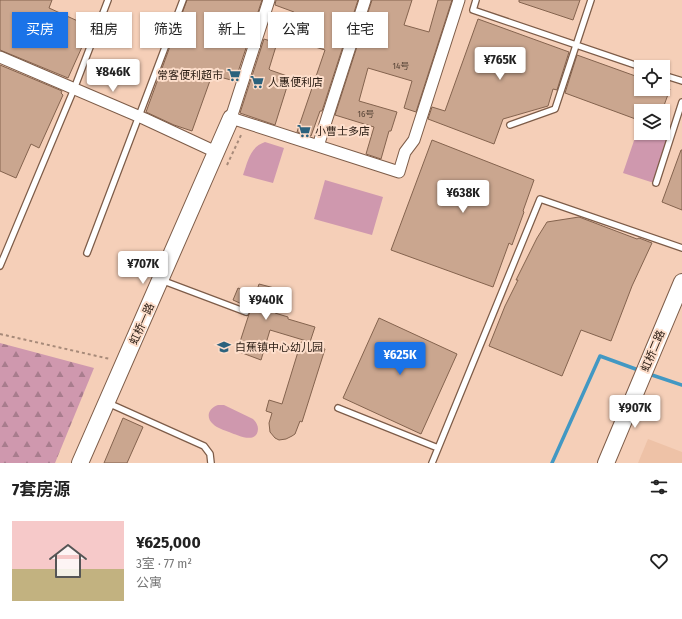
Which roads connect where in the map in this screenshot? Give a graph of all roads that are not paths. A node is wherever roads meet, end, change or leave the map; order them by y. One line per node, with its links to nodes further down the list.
1 (108, 0): 13 (lane)
2 (183, 0): 15 (lane)
3 (269, 0): 16 (street)
4 (365, 0): 18 (street)
5 (459, 0): 18 (street)
6 (476, 0): 8 (lane)
7 (591, 0): 8 (lane)
8 (576, 45): 10 (lane); 17 (lane)
9 (0, 57): 13 (street)
10 (634, 65)
11 (670, 78): 12 (lane)
12 (682, 82)
13 (74, 88): 15 (street); 23 (lane)
14 (682, 102): 20 (lane)
15 (139, 116): 19 (street); 22 (lane)
16 (231, 118): 18 (street); 19 (street, 虹桥一路)
17 (510, 126)
18 (318, 146)
19 (216, 152): 24 (street, 虹桥一路)
20 (656, 183)
21 (682, 248): 29 (lane)
22 (87, 253)
23 (0, 266)
24 (161, 280): 26 (lane); 27 (street, 虹桥一路)
25 (682, 282): 33 (street, 虹桥二路)
26 (246, 312)
27 (107, 402): 30 (street, 虹桥一路); 31 (lane)
28 (338, 408): 29 (lane)
29 (438, 448): 32 (lane)
30 (80, 463)
31 (211, 463)
32 (432, 463)
33 (606, 463)

